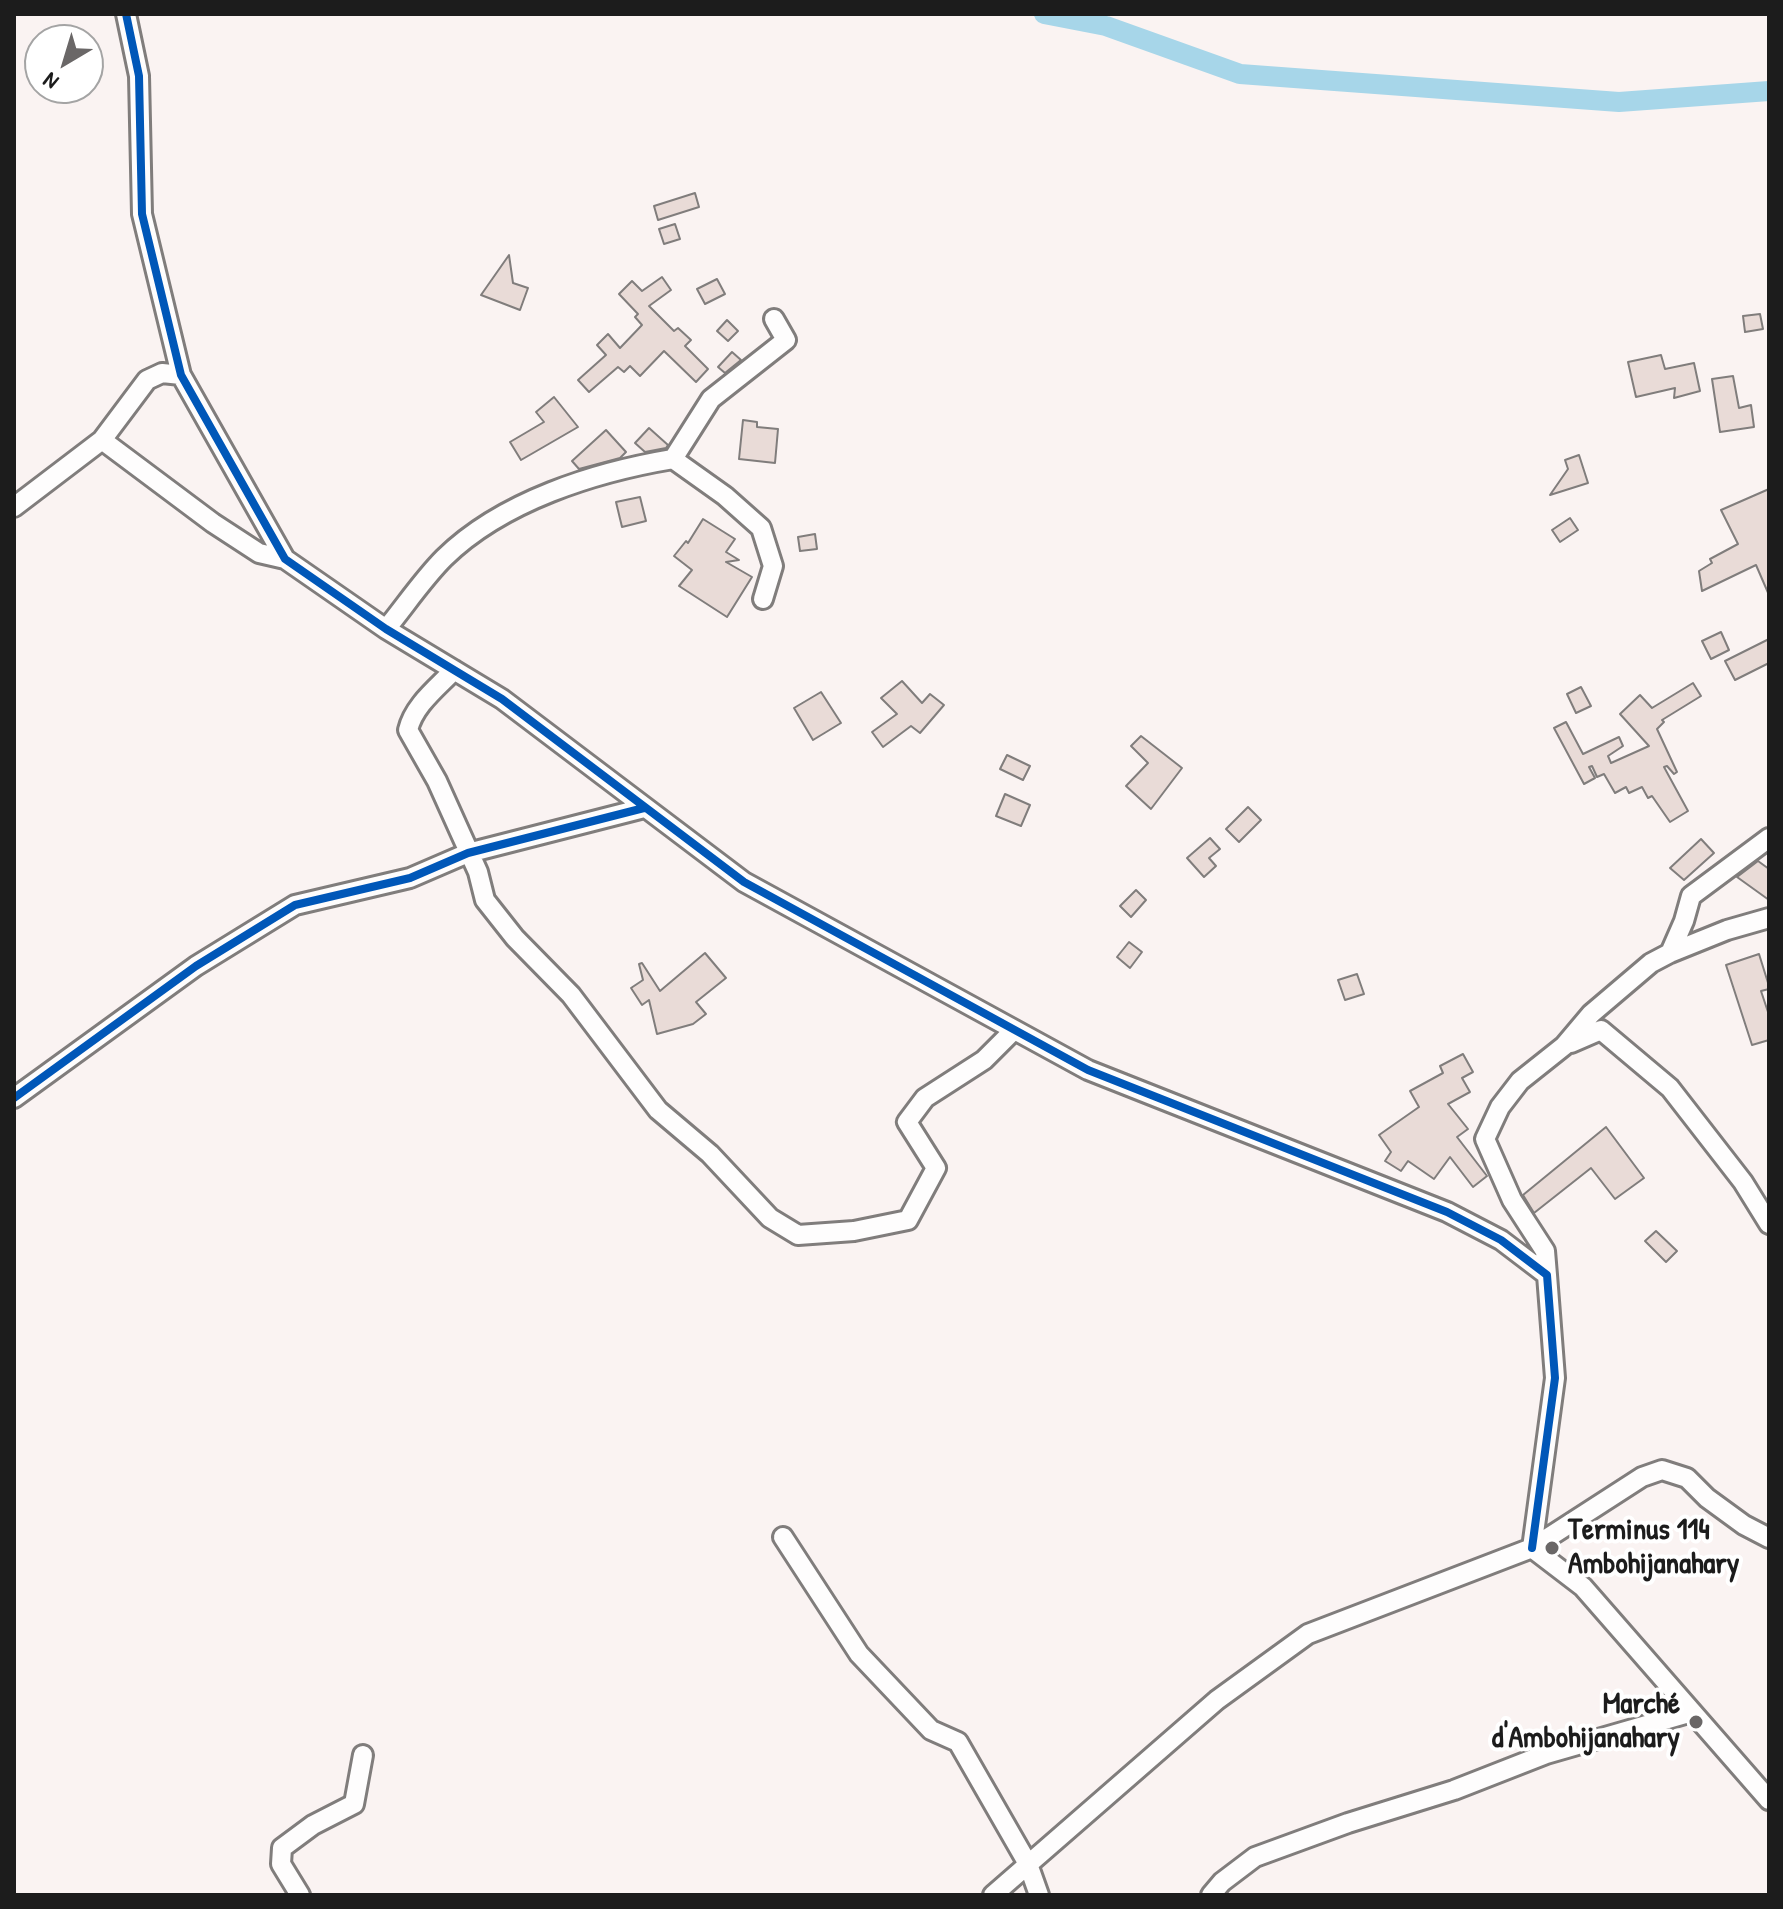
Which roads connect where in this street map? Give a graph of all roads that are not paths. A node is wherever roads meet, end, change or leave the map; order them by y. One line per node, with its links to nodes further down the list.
1 (126, 14): 3 (street)
2 (774, 319): 5 (street)
3 (181, 375): 4 (street); 7 (street)
4 (102, 440): 6 (street); 7 (street)
5 (673, 459): 8 (street); 9 (street)
6 (14, 507)
7 (285, 559): 9 (street)
8 (763, 599)
9 (386, 629): 10 (street)
10 (454, 670): 11 (street); 13 (street)
11 (644, 808): 13 (street); 16 (street)
12 (1769, 838): 15 (street)
13 (468, 853): 16 (street); 18 (street)
14 (1769, 918): 15 (street)
15 (1670, 953): 17 (street)
16 (1014, 1030): 20 (street)
17 (1564, 1046): 19 (street); 20 (street)
18 (14, 1098)
19 (1769, 1224)
20 (1547, 1275): 23 (street)
21 (783, 1537): 27 (street)
22 (1769, 1538): 23 (street)
23 (1532, 1548): 24 (street); 27 (street)
24 (1692, 1712): 26 (street); 31 (street)
25 (363, 1755): 28 (street)
26 (1769, 1800)
27 (1028, 1864): 29 (street); 30 (street)
28 (300, 1895)
29 (993, 1895)
30 (1039, 1895)
31 (1211, 1895)

